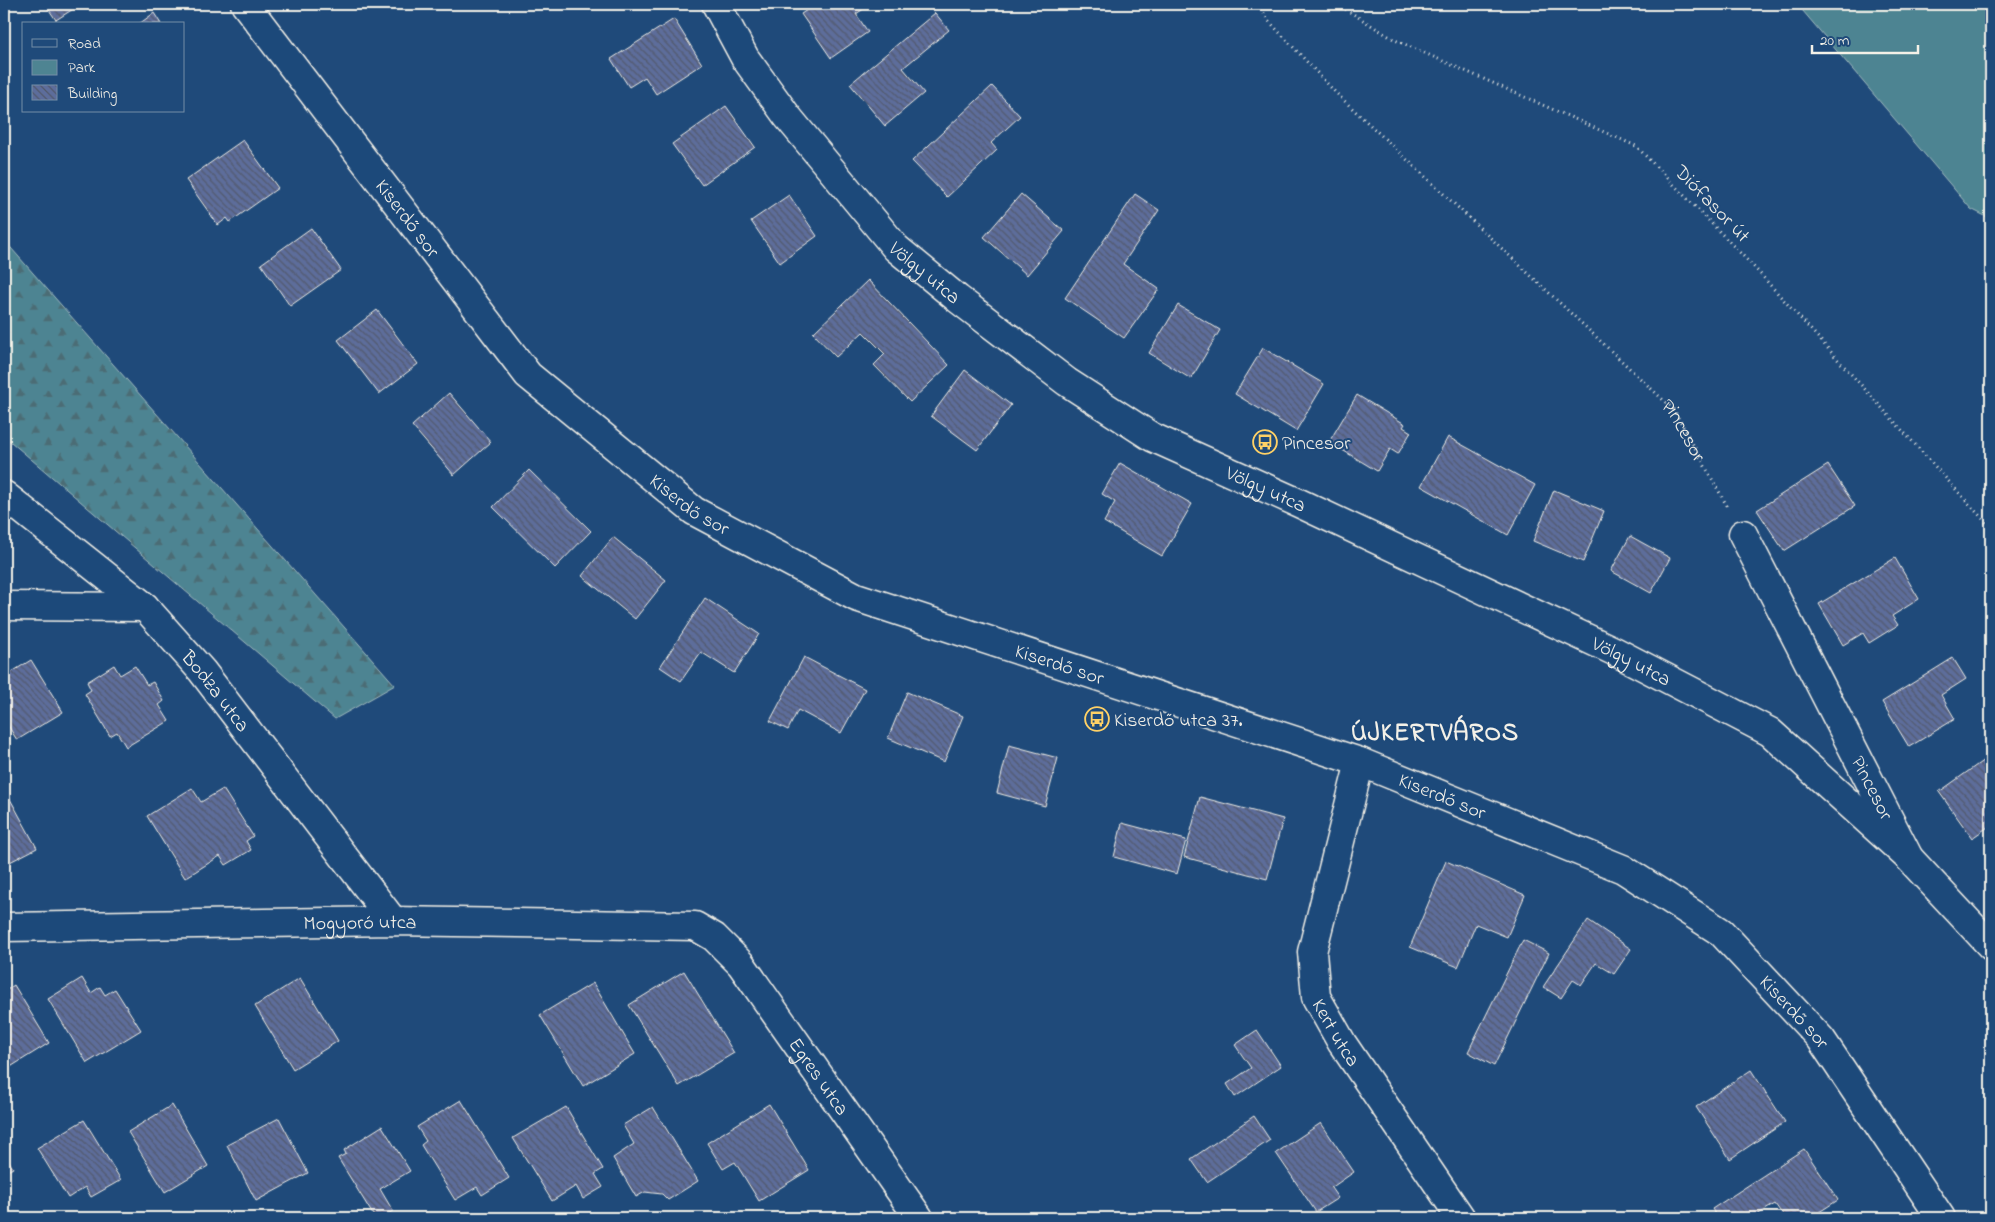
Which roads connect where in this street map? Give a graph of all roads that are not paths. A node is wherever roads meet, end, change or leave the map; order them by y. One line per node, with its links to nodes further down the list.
1 (245, 4): 7 (street, Kiserdő sor)
2 (716, 4): 8 (street, Völgy utca)
3 (4, 495): 6 (street, Bodza utca)
4 (1743, 534): 8 (street, Pincesor)
5 (4, 606): 6 (street)
6 (145, 607): 9 (street, Bodza utca)
7 (1360, 762): 14 (street, Kert utca); 15 (street, Kiserdő sor)
8 (1909, 858): 12 (street, Pincesor)
9 (393, 921): 10 (street, Mogyoró utca); 11 (street, Mogyoró utca)
10 (4, 927)
11 (714, 937): 13 (street, Egres utca)
12 (1991, 946)
13 (919, 1218)
14 (1461, 1218)
15 (1941, 1218)

